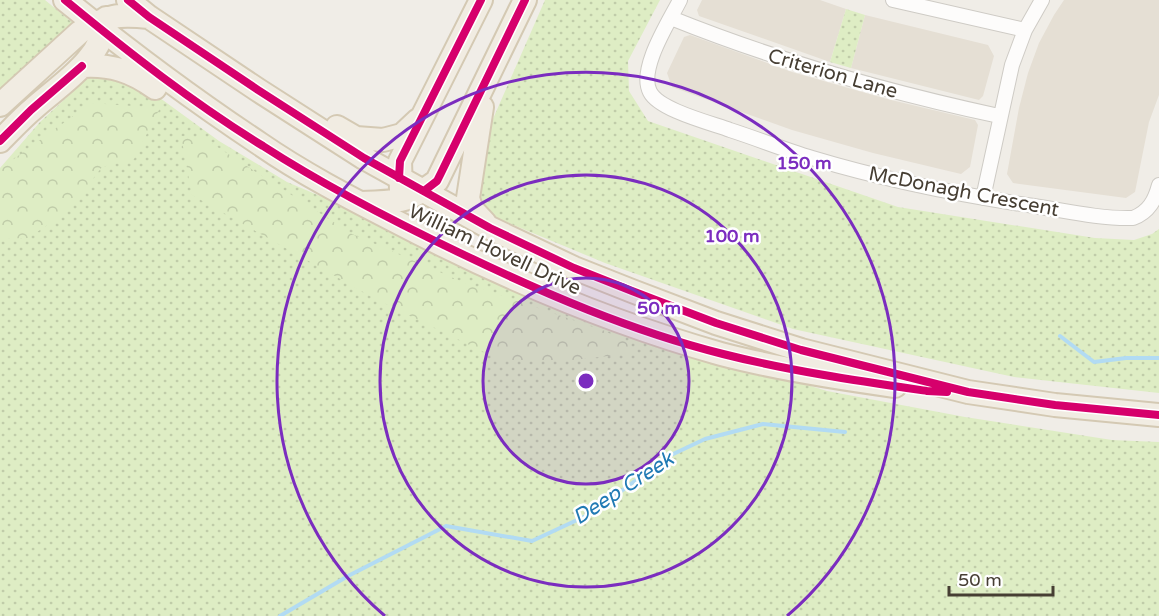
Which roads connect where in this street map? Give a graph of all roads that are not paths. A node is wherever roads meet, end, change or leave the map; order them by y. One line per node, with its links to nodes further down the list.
1 (65, 0): 9 (main road, William Hovell Drive)
2 (128, 0): 8 (main road, William Hovell Drive)
3 (481, 0): 16 (main road)
4 (525, 0): 13 (main road)
5 (680, 0): 10 (street, McDonagh Crescent)
6 (893, 0): 11 (street)
7 (1042, 0): 11 (street)
8 (149, 17): 9 (main road); 14 (main road, William Hovell Drive)
9 (100, 18): 12 (main road); 15 (main road); 19 (main road, William Hovell Drive)
10 (671, 18): 17 (street, Criterion Lane); 23 (street, McDonagh Crescent)
11 (1025, 30): 17 (street)
12 (82, 66): 18 (main road); 19 (main road)
13 (482, 88): 22 (main road); 25 (main road)
14 (258, 90): 16 (main road); 20 (main road, William Hovell Drive)
15 (0, 105)
16 (423, 116): 20 (main road)
17 (999, 116): 23 (street)
18 (0, 141)
19 (261, 146): 24 (main road, William Hovell Drive)
20 (399, 177): 22 (main road, William Hovell Drive)
21 (1159, 184): 23 (street, McDonagh Crescent)
22 (415, 196): 24 (main road); 25 (main road, William Hovell Drive); 26 (main road)
23 (983, 198)
24 (360, 203): 26 (main road, William Hovell Drive)
25 (490, 228): 27 (main road, William Hovell Drive)
26 (431, 240): 27 (main road, William Hovell Drive)
27 (968, 392): 28 (main road, William Hovell Drive)
28 (1159, 415)

